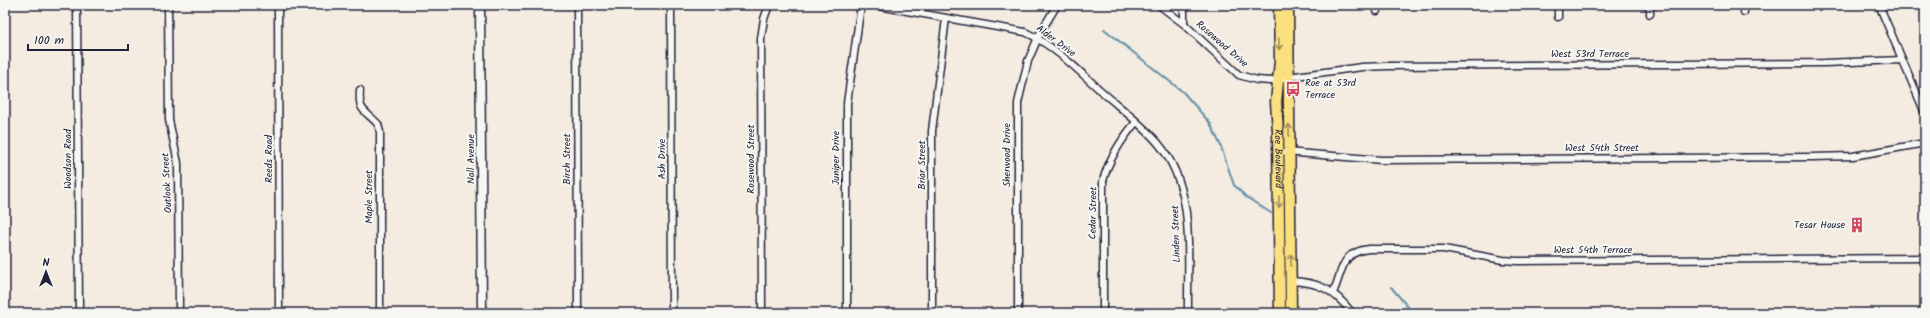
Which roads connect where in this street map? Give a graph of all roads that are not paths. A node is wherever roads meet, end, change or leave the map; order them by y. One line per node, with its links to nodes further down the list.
1 (77, 5): 36 (street, Woodson Road)
2 (168, 5): 37 (street, Outlook Street)
3 (278, 5): 38 (street, Reeds Road)
4 (480, 5): 40 (street, Nall Avenue)
5 (576, 5): 41 (street, Birch Street)
6 (671, 5): 42 (street, Ash Drive)
7 (769, 5): 43 (street, Rosewood Street)
8 (861, 5): 44 (street, Juniper Drive)
9 (873, 5): 22 (street, Alder Drive)
10 (1057, 5): 24 (street, Sherwood Drive)
11 (1159, 5): 23 (street, Rosewood Drive)
12 (1184, 5): 23 (street)
13 (1279, 5): 27 (main road, Roe Boulevard, one-way to 27)
14 (1288, 5): 26 (main road, Roe Boulevard)
15 (1558, 5): 21 (street)
16 (1650, 5): 20 (street)
17 (1744, 5): 19 (street)
18 (1879, 5): 25 (street)
19 (1744, 12)
20 (1650, 14)
21 (1558, 17)
22 (946, 18): 24 (street, Alder Drive); 45 (street, Briar Street)
23 (1184, 24): 27 (street, Rosewood Drive)
24 (1038, 39): 30 (street, Alder Drive); 46 (street, Sherwood Drive)
25 (1902, 60): 26 (street, West 53rd Terrace); 29 (street)
26 (1288, 77): 27 (street, West 53rd Terrace); 32 (main road, Roe Boulevard, one-way to 26)
27 (1278, 79): 32 (main road, Roe Boulevard)
28 (360, 90): 39 (street, Maple Street)
29 (1925, 113)
30 (1136, 122): 47 (street, Cedar Street); 48 (street, Linden Street)
31 (1925, 143): 32 (street, West 54th Street)
32 (1284, 152): 34 (main road, Roe Boulevard, one-way to 32); 49 (main road, Roe Boulevard, one-way to 49)
33 (1925, 258): 35 (street, West 54th Terrace)
34 (1291, 281): 35 (street); 50 (main road, Roe Boulevard)
35 (1333, 293): 51 (street)
36 (79, 313)
37 (179, 313)
38 (279, 313)
39 (380, 313)
40 (482, 313)
41 (578, 313)
42 (672, 313)
43 (762, 313)
44 (847, 313)
45 (932, 313)
46 (1018, 313)
47 (1103, 313)
48 (1188, 313)
49 (1280, 313)
50 (1291, 313)
51 (1352, 313)

